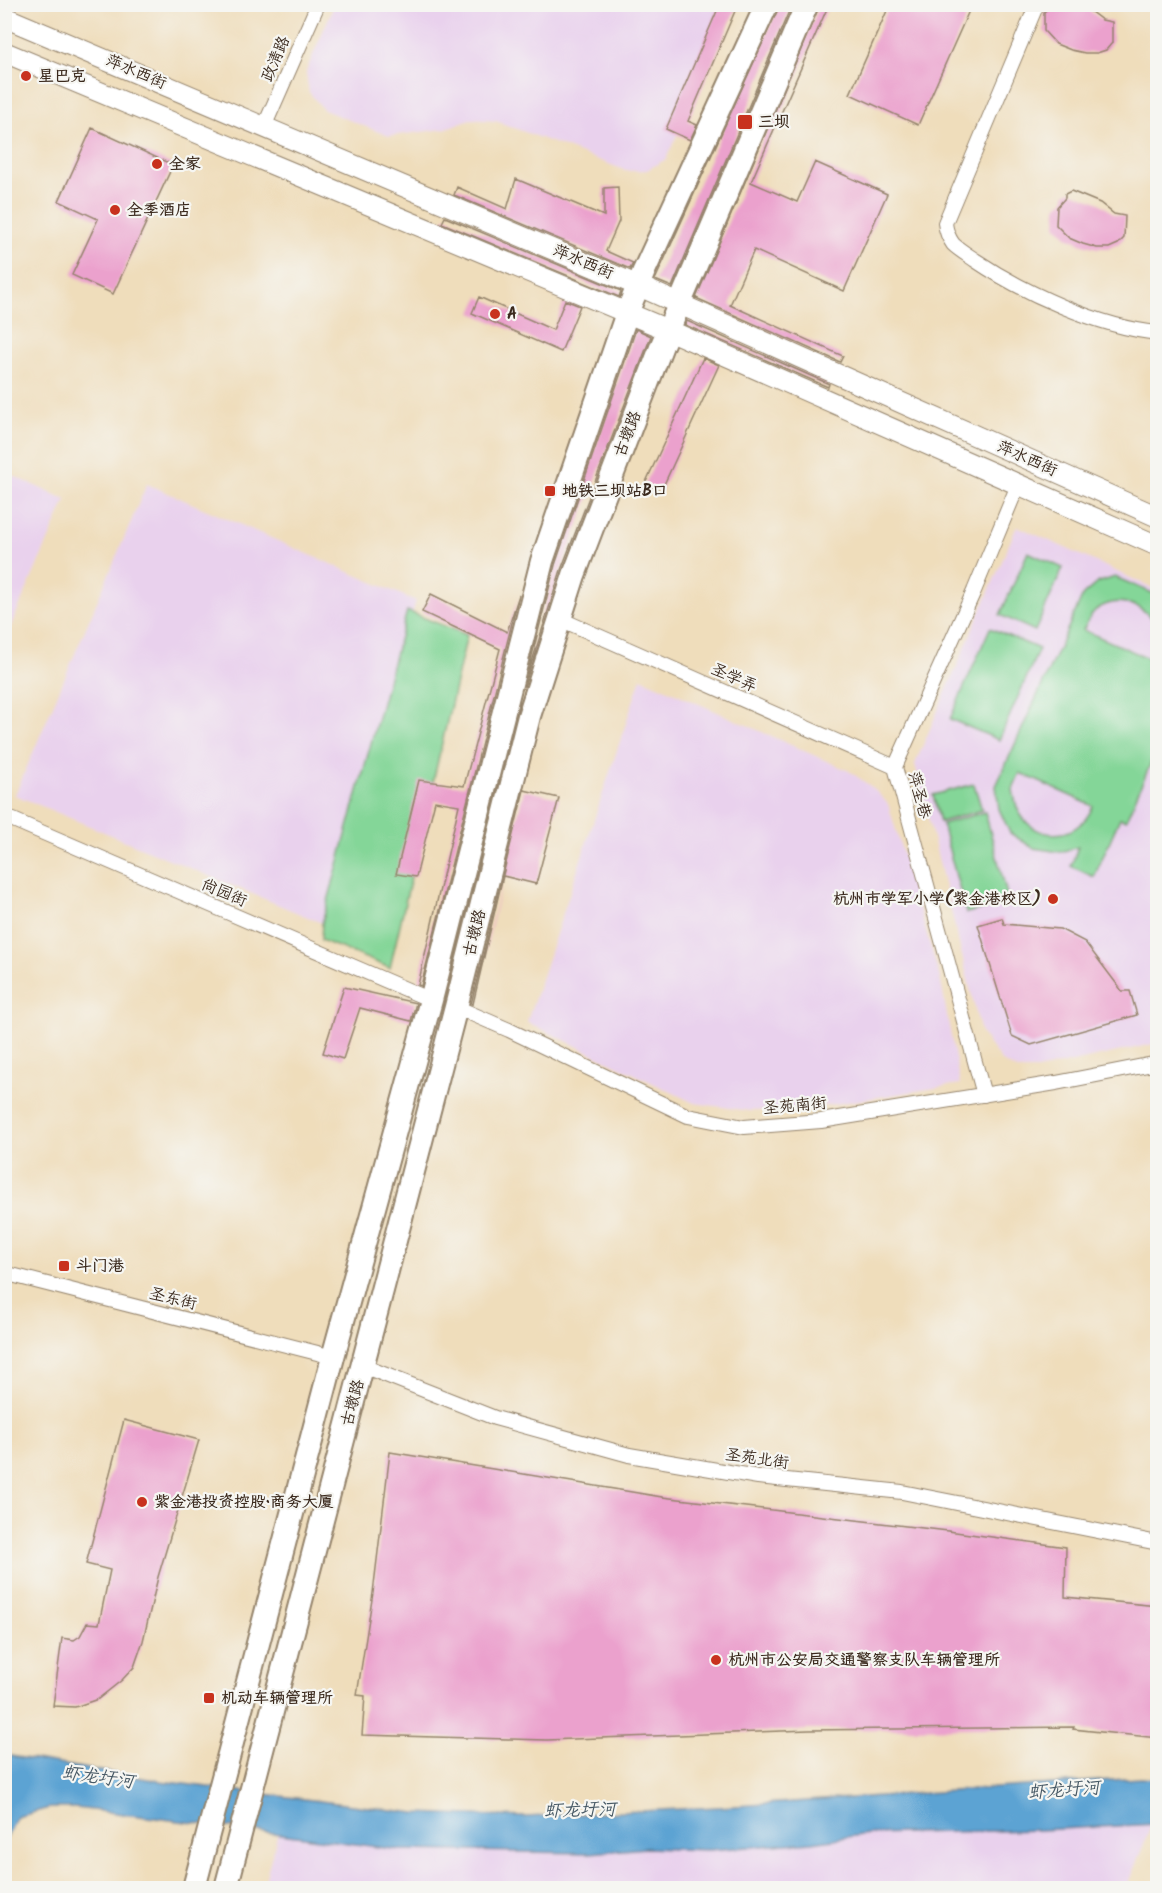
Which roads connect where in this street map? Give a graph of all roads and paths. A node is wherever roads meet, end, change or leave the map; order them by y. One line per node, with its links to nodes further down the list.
1 (318, 4): 7 (street, 政清路)
2 (767, 4): 8 (main road, 古墩路)
3 (807, 4): 9 (main road, 古墩路)
4 (1037, 4): 12 (street)
5 (4, 17): 7 (main road, 萍水西街)
6 (4, 52): 10 (main road, 萍水西街)
7 (264, 127): 8 (main road, 萍水西街)
8 (639, 286): 9 (main road, 萍水西街); 10 (main road, 古墩路)
9 (679, 304): 11 (main road, 古墩路); 14 (main road, 萍水西街)
10 (627, 313): 11 (main road, 萍水西街); 19 (main road, 古墩路)
11 (668, 330): 13 (main road, 萍水西街); 16 (main road, 古墩路)
12 (1158, 333)
13 (1018, 484): 15 (main road, 萍水西街); 17 (street, 萍圣巷)
14 (1158, 517)
15 (1158, 546)
16 (560, 620): 17 (street, 圣学弄); 20 (main road, 古墩路)
17 (895, 767): 22 (street, 萍圣巷)
18 (4, 816): 19 (street, 尚园街)
19 (430, 1000): 24 (main road, 古墩路)
20 (456, 1007): 22 (street, 圣苑南街); 25 (main road, 古墩路)
21 (1158, 1063): 22 (street, 圣苑南街)
22 (984, 1095)
23 (4, 1273): 24 (street, 圣东街)
24 (333, 1356): 27 (main road, 古墩路)
25 (363, 1366): 26 (street, 圣苑北街); 28 (main road, 古墩路)
26 (1158, 1543)
27 (194, 1888)
28 (226, 1888)

